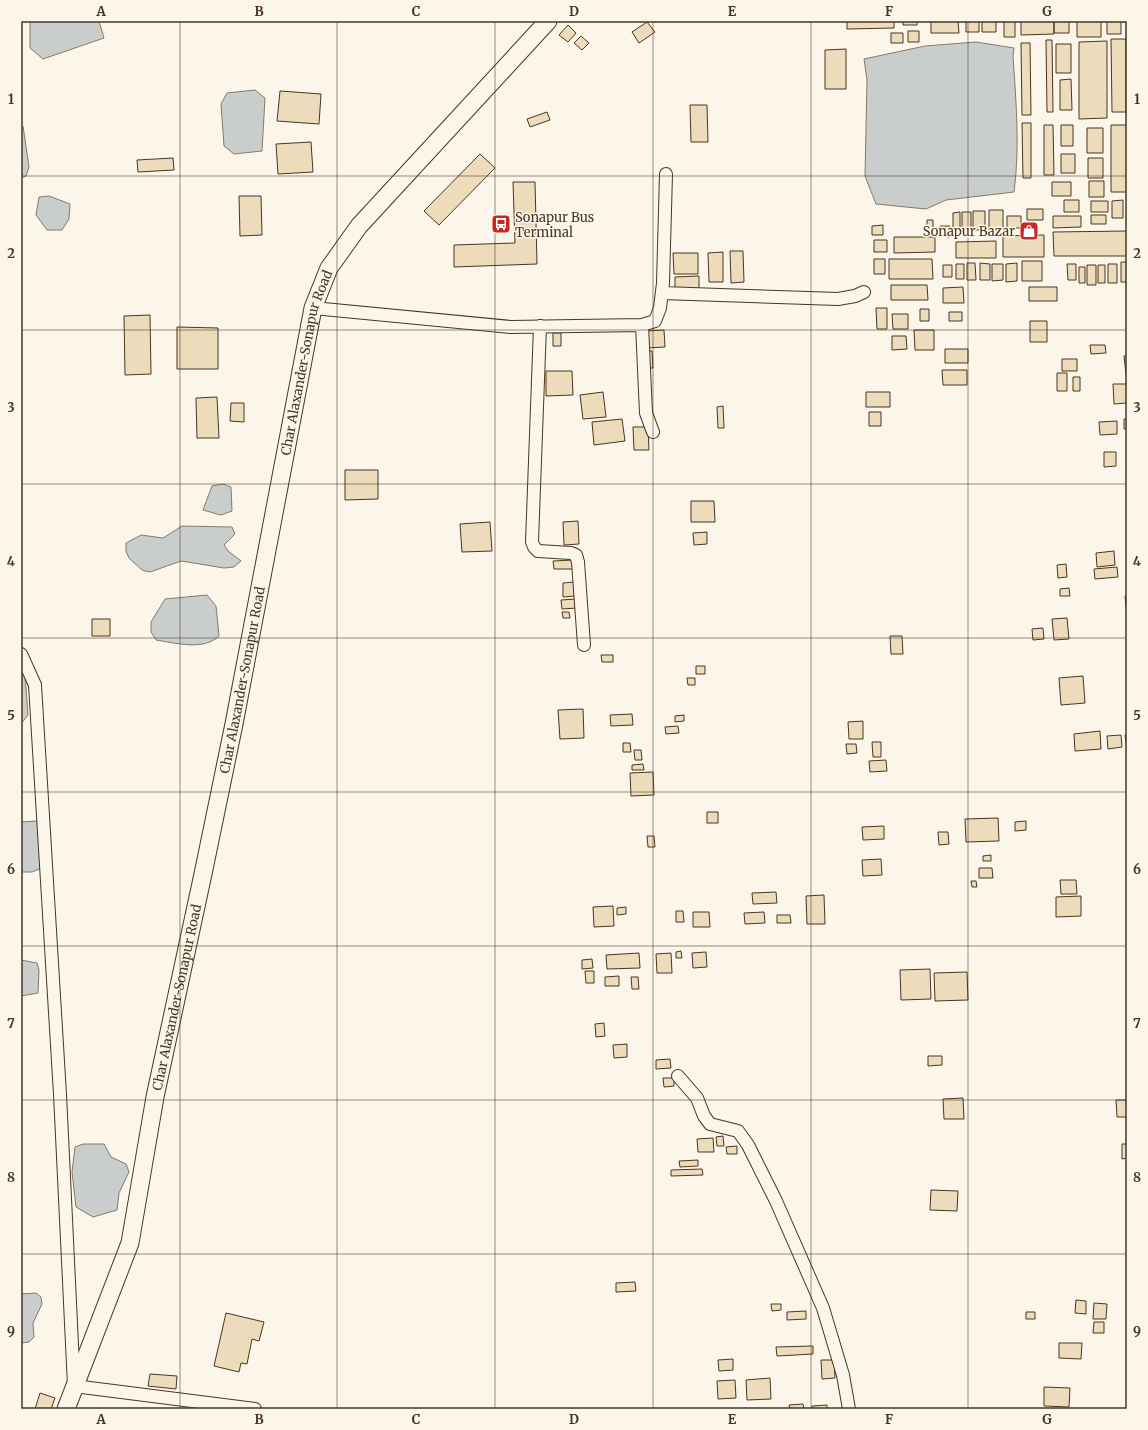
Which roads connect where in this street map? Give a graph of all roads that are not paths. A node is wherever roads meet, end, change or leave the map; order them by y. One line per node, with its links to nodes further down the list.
1 (548, 21): 5 (main road, Char Alaxander-Sonapur Road)
2 (666, 174): 4 (street)
3 (864, 292): 4 (street)
4 (662, 293): 6 (street)
5 (313, 308): 7 (street); 12 (main road, Char Alaxander-Sonapur Road)
6 (642, 325): 7 (street); 8 (street)
7 (540, 326): 9 (street)
8 (653, 432)
9 (584, 645)
10 (21, 654): 12 (street)
11 (678, 1076): 15 (street)
12 (74, 1386): 13 (main road, Char Alaxander-Sonapur Road); 14 (street)
13 (66, 1409)
14 (255, 1409)
15 (849, 1409)

